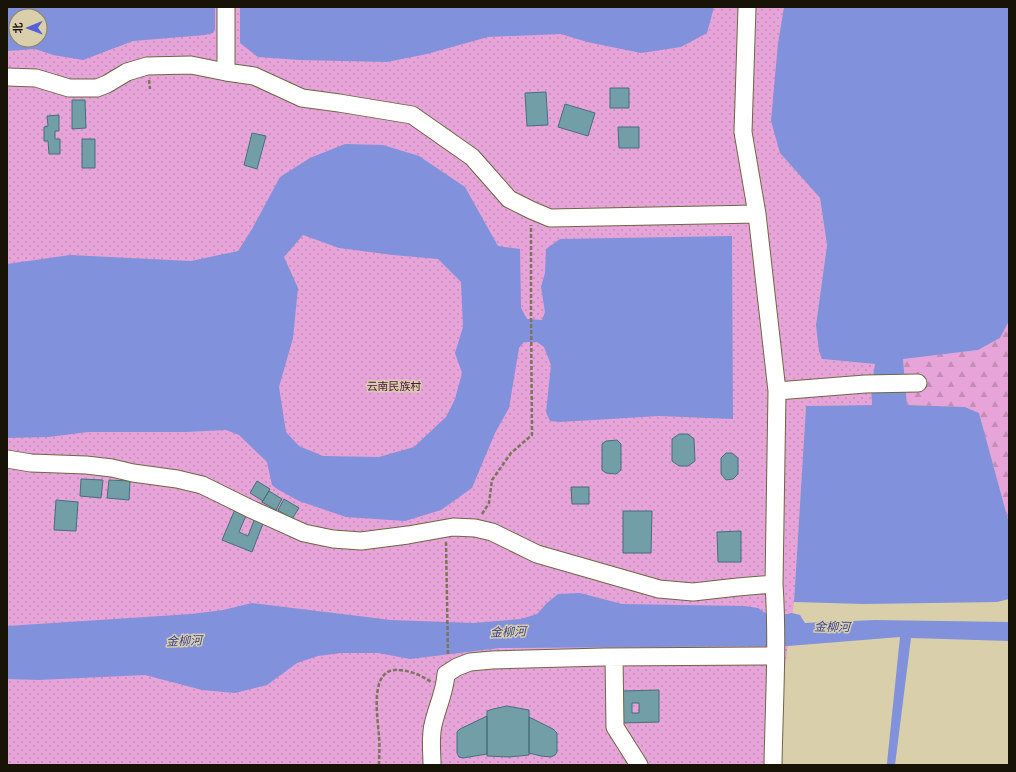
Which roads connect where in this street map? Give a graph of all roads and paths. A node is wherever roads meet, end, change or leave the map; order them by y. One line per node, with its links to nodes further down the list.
1 (226, 7): 3 (street)
2 (747, 7): 6 (street)
3 (226, 72): 4 (street); 5 (street)
4 (7, 77)
5 (531, 210): 6 (street); 11 (path)
6 (757, 214): 8 (street)
7 (918, 383): 8 (street)
8 (777, 392): 12 (street)
9 (7, 459): 10 (street)
10 (446, 528): 11 (street); 14 (path)
11 (475, 528): 12 (street)
12 (774, 584): 13 (street)
13 (775, 653): 15 (street); 20 (street)
14 (448, 657)
15 (614, 657): 16 (street); 19 (street)
16 (444, 692): 17 (path); 18 (street)
17 (379, 765)
18 (432, 765)
19 (639, 765)
20 (773, 765)

